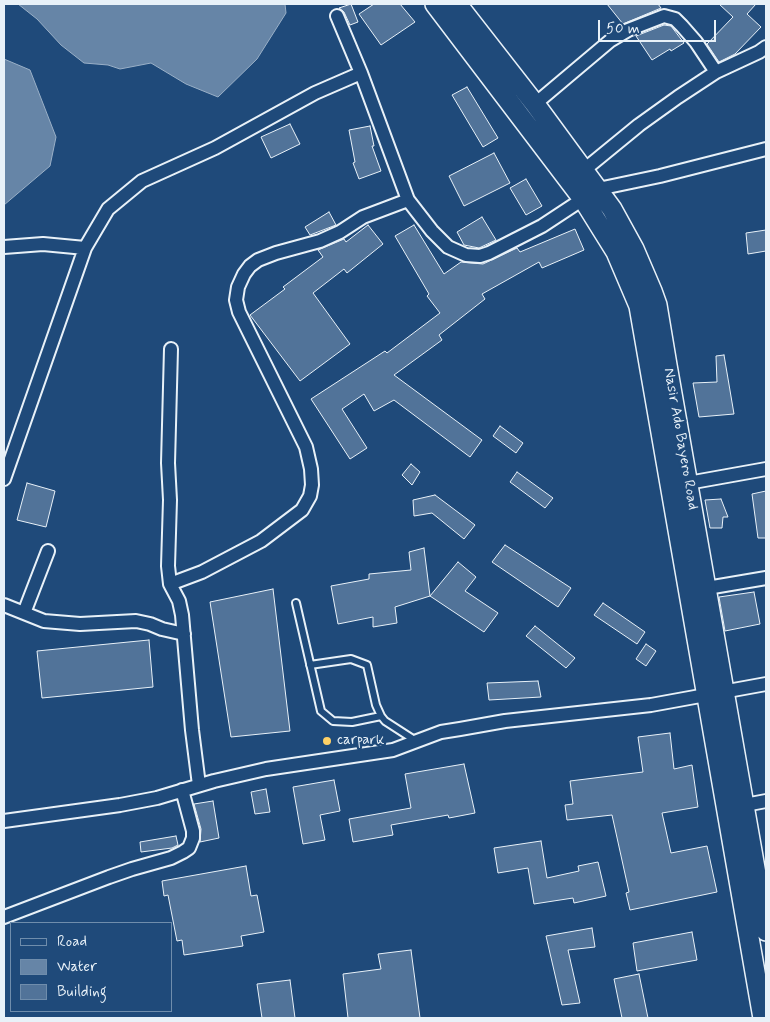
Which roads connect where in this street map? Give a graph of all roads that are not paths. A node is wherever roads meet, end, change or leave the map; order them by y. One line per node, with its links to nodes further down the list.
1 (435, 4): 10 (street)
2 (457, 4): 7 (street, Nasir Ado Bayero Road)
3 (337, 16): 6 (street)
4 (766, 47): 5 (street)
5 (716, 72): 7 (street); 9 (street)
6 (361, 73): 11 (street); 13 (street)
7 (535, 104): 9 (street, Nasir Ado Bayero Road)
8 (766, 149): 10 (street)
9 (584, 170): 10 (street, Nasir Ado Bayero Road)
10 (591, 194): 11 (street); 17 (street, Nasir Ado Bayero Road); 28 (street)
11 (408, 200): 20 (street)
12 (4, 247): 13 (street)
13 (85, 248): 16 (street)
14 (171, 349): 20 (street)
15 (766, 469): 17 (street)
16 (4, 479)
17 (688, 483): 21 (street, Nasir Ado Bayero Road)
18 (48, 551): 24 (street)
19 (766, 578): 21 (street)
20 (170, 584): 25 (street)
21 (707, 588): 28 (street, Nasir Ado Bayero Road)
22 (296, 604): 26 (lane)
23 (4, 605): 24 (street)
24 (24, 613): 25 (street)
25 (184, 634): 31 (street)
26 (310, 665): 29 (lane); 29 (lane)
27 (766, 684): 28 (street)
28 (716, 694): 30 (street); 34 (street, Nasir Ado Bayero Road); 38 (street)
29 (381, 716): 30 (lane)
30 (417, 741): 31 (street)
31 (199, 785): 32 (street)
32 (182, 790): 35 (street); 36 (street)
33 (766, 802): 34 (street)
34 (745, 805): 37 (street, Nasir Ado Bayero Road)
35 (4, 822)
36 (4, 917)
37 (766, 931)
38 (763, 1018)

